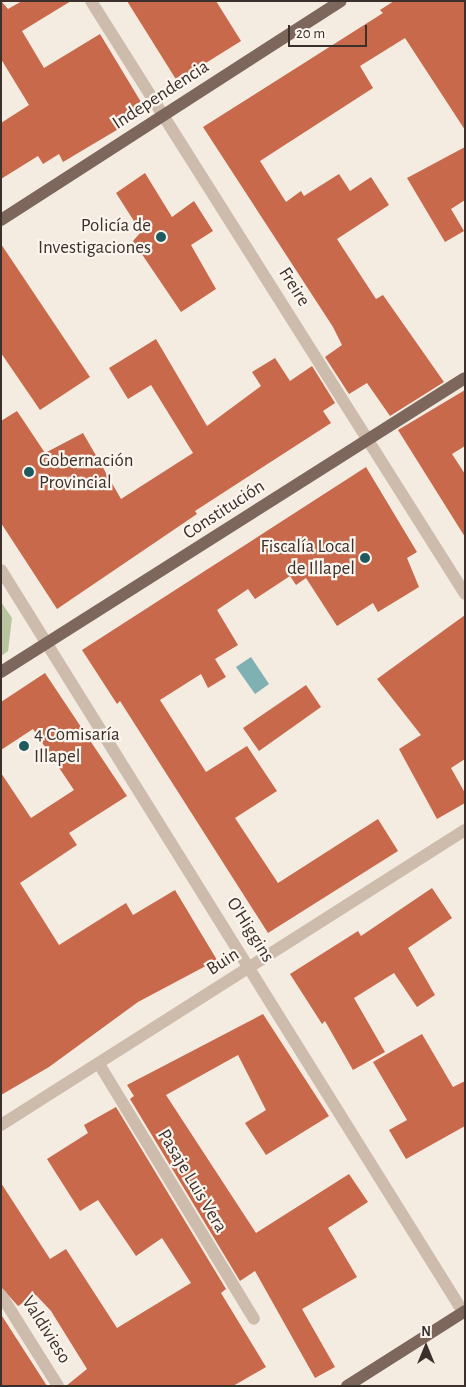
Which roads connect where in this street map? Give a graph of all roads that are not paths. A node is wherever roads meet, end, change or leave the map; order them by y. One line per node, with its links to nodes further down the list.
1 (91, 1): 3 (street, Freire)
2 (341, 1): 3 (main road, Independencia)
3 (163, 116): 4 (main road, Independencia); 6 (street, Freire)
4 (1, 220)
5 (465, 378): 6 (main road, Constitución)
6 (368, 440): 8 (street, Freire); 9 (main road, Constitución)
7 (1, 570): 9 (street, O'Higgins)
8 (465, 594)
9 (48, 644): 10 (main road, Constitución); 12 (street, O'Higgins)
10 (1, 672)
11 (465, 830): 12 (street, Buin)
12 (251, 966): 13 (street, Buin); 16 (street, O'Higgins)
13 (99, 1064): 14 (street, Buin); 17 (street, Pasaje Luis Vera)
14 (1, 1125)
15 (1, 1295): 18 (street, Valdivieso)
16 (464, 1312): 19 (main road)
17 (254, 1318)
18 (58, 1386)
19 (348, 1386)

